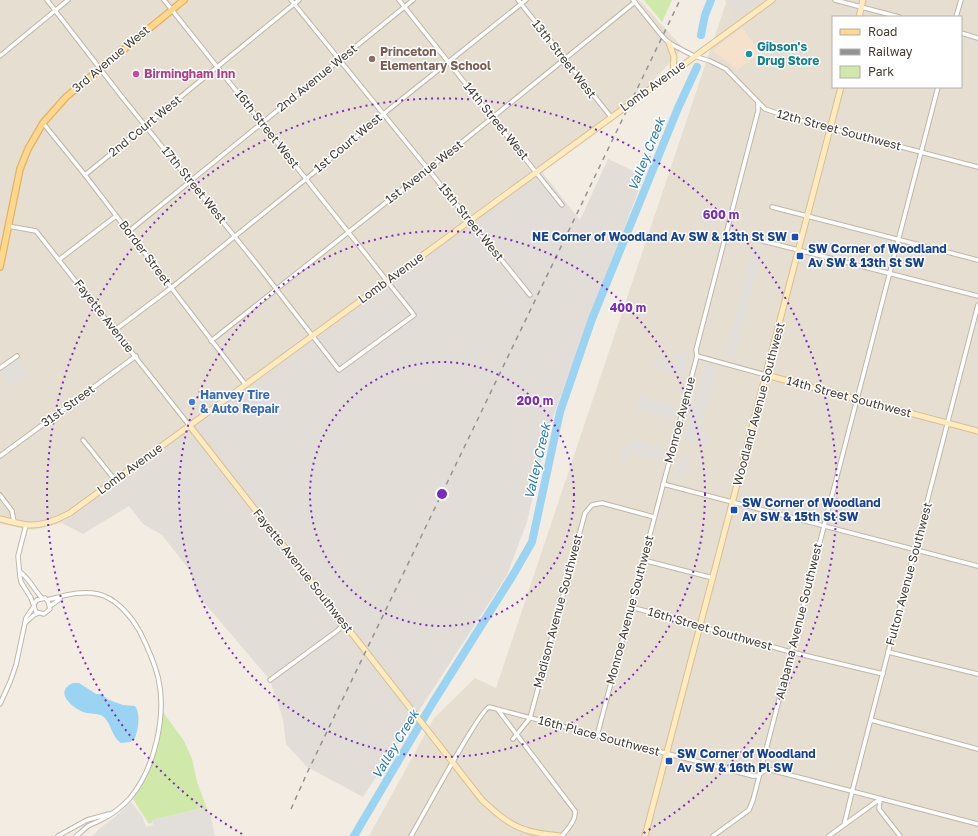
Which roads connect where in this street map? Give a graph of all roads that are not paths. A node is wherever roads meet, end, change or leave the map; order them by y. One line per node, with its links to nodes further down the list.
1 (47, 0): 19 (street, 17th Street West)
2 (68, 0): 19 (street)
3 (164, 0): 20 (street, 16th Street West)
4 (184, 0): 20 (main road, 3rd Avenue West)
5 (298, 0): 15 (street, 2nd Court West)
6 (399, 0): 17 (street, 14th Street West)
7 (413, 0): 17 (street, 2nd Avenue West)
8 (518, 0): 16 (street, 13th Street West)
9 (526, 0): 16 (street, 1st Court West)
10 (772, 0): 28 (street, Lomb Avenue)
11 (835, 0): 18 (street)
12 (863, 0): 18 (street)
13 (961, 0): 23 (street)
14 (634, 1): 26 (street); 30 (street, 1st Avenue West)
15 (293, 2): 29 (street, 15th Street West); 32 (street, 2nd Court West)
16 (521, 4): 30 (street, 13th Street West); 31 (street, 1st Court West)
17 (404, 7): 29 (street, 2nd Avenue West); 31 (street, 14th Street West)
18 (861, 7): 21 (street); 22 (street)
19 (55, 10): 27 (street); 33 (street, 17th Street West)
20 (172, 10): 32 (street, 16th Street West); 33 (main road, 3rd Avenue West)
21 (859, 16)
22 (895, 16)
23 (956, 16)
24 (962, 33): 25 (street)
25 (978, 38)
26 (669, 43): 28 (street, 12th Street Southwest); 34 (street)
27 (0, 56)
28 (694, 56): 34 (street, Lomb Avenue); 37 (street, 12th Street Southwest)
29 (339, 59): 38 (street, 15th Street West); 42 (street, 2nd Avenue West)
30 (564, 60): 39 (street, 1st Avenue West); 40 (street, 13th Street West)
31 (448, 62): 38 (street, 1st Court West); 39 (street, 14th Street West)
32 (218, 66): 42 (street, 16th Street West); 43 (street, 2nd Court West)
33 (101, 68): 41 (main road, 3rd Avenue West); 43 (street, 17th Street West)
34 (673, 71): 40 (street, Lomb Avenue)
35 (841, 88): 44 (street, Woodland Avenue Southwest)
36 (938, 88): 45 (street, Alabama Avenue Southwest)
37 (758, 103): 44 (street, 12th Street Southwest); 80 (street)
38 (384, 114): 47 (street, 15th Street West); 50 (street, 1st Court West)
39 (493, 117): 47 (street, 1st Avenue West); 48 (street, 14th Street West)
40 (611, 117): 48 (street, Lomb Avenue)
41 (43, 123): 49 (street, Border Street); 57 (main road, 3rd Avenue West)
42 (262, 123): 50 (street, 16th Street West); 51 (street, 2nd Avenue West)
43 (146, 125): 49 (street, 2nd Court West); 51 (street, 17th Street West)
44 (830, 128): 45 (street, 12th Street Southwest); 55 (street, Woodland Avenue Southwest)
45 (921, 152): 46 (street, 12th Street Southwest); 61 (street, Alabama Avenue Southwest)
46 (978, 167)
47 (428, 169): 56 (street, 15th Street West); 59 (street, 1st Avenue West)
48 (536, 172): 52 (street, 14th Street West); 56 (street, Lomb Avenue)
49 (85, 175): 54 (street, Border Street)
50 (306, 179): 59 (street, 16th Street West); 60 (street, 1st Court West)
51 (191, 181): 58 (street, 2nd Avenue West); 60 (street, 17th Street West)
52 (562, 205)
53 (772, 207): 55 (street)
54 (116, 216): 58 (street, Border Street); 65 (street)
55 (806, 216): 61 (street); 63 (street, Woodland Avenue Southwest)
56 (469, 220): 69 (street, Lomb Avenue); 72 (street, 15th Street West)
57 (8, 226): 64 (main road, 3rd Avenue West); 65 (street, Fayette Avenue)
58 (128, 232): 70 (street, Border Street)
59 (348, 232): 69 (street, 16th Street West); 71 (street, 1st Avenue West)
60 (235, 236): 70 (street, 1st Court West); 71 (street, 17th Street West)
61 (898, 239): 66 (street); 68 (street, Alabama Avenue Southwest)
62 (763, 241): 63 (street)
63 (799, 249): 68 (street); 83 (street, Woodland Avenue Southwest)
64 (1, 258): 67 (main road, 3rd Avenue West)
65 (60, 259): 75 (street, Fayette Avenue)
66 (978, 260)
67 (0, 267)
68 (889, 273): 73 (street); 85 (street, Alabama Avenue Southwest)
69 (387, 281): 76 (street, Lomb Avenue); 82 (street, 16th Street West)
70 (171, 288): 75 (street); 77 (street, Border Street)
71 (277, 290): 76 (street, 17th Street West); 77 (street, 1st Avenue West)
72 (530, 295)
73 (978, 296)
74 (978, 305): 86 (street, Fulton Avenue Southwest)
75 (115, 330): 79 (street, Fayette Avenue)
76 (312, 335): 82 (street, 17th Street West); 84 (street, Lomb Avenue)
77 (211, 341): 84 (street, Border Street)
78 (17, 356): 81 (street)
79 (136, 356): 87 (street, Fayette Avenue); 90 (street, 31st Street)
80 (697, 356): 83 (street, 14th Street Southwest); 92 (street, Monroe Avenue)
81 (0, 368)
82 (339, 370)
83 (766, 375): 85 (street, 14th Street Southwest); 94 (street, Woodland Avenue Southwest)
84 (245, 384): 87 (street, Lomb Avenue)
85 (857, 399): 86 (street, 14th Street Southwest); 99 (street, Alabama Avenue Southwest)
86 (948, 424): 88 (street, 14th Street Southwest); 100 (street, Fulton Avenue Southwest)
87 (189, 425): 91 (street, Lomb Avenue); 113 (street, Fayette Avenue Southwest)
88 (978, 431)
89 (83, 440): 91 (street)
90 (0, 456)
91 (115, 480): 98 (street, Lomb Avenue)
92 (663, 484): 94 (street); 95 (street, Monroe Avenue Southwest)
93 (0, 495): 97 (street)
94 (733, 502): 99 (street); 104 (street, Woodland Avenue Southwest)
95 (654, 517): 101 (street, Monroe Avenue Southwest); 123 (street, Madison Avenue Southwest)
96 (0, 520): 97 (street, Lomb Avenue)
97 (14, 522): 98 (street, Lomb Avenue)
98 (26, 525): 103 (street)
99 (824, 526): 100 (street); 115 (street, Alabama Avenue Southwest)
100 (915, 550): 102 (street); 116 (street, Fulton Avenue Southwest)
101 (643, 560): 104 (street); 110 (street, Monroe Avenue Southwest)
102 (978, 566)
103 (20, 572): 106 (street); 108 (street)
104 (713, 578): 114 (street, Woodland Avenue Southwest)
105 (66, 596): 107 (street); 109 (street); 134 (street)
106 (42, 598): 107 (street); 108 (street)
107 (47, 600): 109 (street)
108 (34, 605): 111 (street); 112 (street)
109 (50, 606): 111 (street)
110 (630, 607): 114 (street, 16th Street Southwest); 126 (street, Monroe Avenue Southwest)
111 (38, 613): 112 (street)
112 (25, 624): 121 (street)
113 (344, 624): 120 (street); 130 (street, Fayette Avenue Southwest)
114 (700, 627): 115 (street, 16th Street Southwest); 129 (street, Woodland Avenue Southwest)
115 (791, 652): 118 (street, 16th Street Southwest); 131 (street, Alabama Avenue Southwest)
116 (888, 652): 118 (street, Fulton Avenue Southwest); 119 (street)
117 (978, 669): 119 (street)
118 (883, 674): 124 (street, Fulton Avenue Southwest)
119 (977, 674)
120 (270, 680)
121 (0, 704)
122 (498, 710): 123 (street, 16th Place Southwest); 125 (street); 130 (street)
123 (530, 718): 125 (street); 126 (street, 16th Place Southwest)
124 (871, 720): 128 (street); 132 (street, Fulton Avenue Southwest)
125 (517, 735): 127 (street); 141 (street)
126 (597, 736): 129 (street, 16th Place Southwest)
127 (513, 739)
128 (978, 749)
129 (668, 754): 131 (street, 16th Place Southwest); 142 (street, Woodland Avenue Southwest)
130 (453, 763): 137 (street, Fayette Avenue Southwest); 140 (street)
131 (760, 774): 132 (street, 16th Place Southwest); 143 (street, Alabama Avenue Southwest)
132 (852, 792): 133 (street, 16th Place Southwest); 136 (street, Fulton Avenue Southwest)
133 (880, 799): 135 (street, 16th Place Southwest); 136 (street); 145 (street)
134 (114, 813): 138 (street); 139 (street)
135 (978, 824)
136 (844, 825): 144 (street)
137 (550, 835): 141 (street, Fayette Avenue Southwest)
138 (58, 836)
139 (76, 836)
140 (411, 836)
141 (560, 836)
142 (645, 836)
143 (713, 836)
144 (830, 836)
145 (900, 836)

